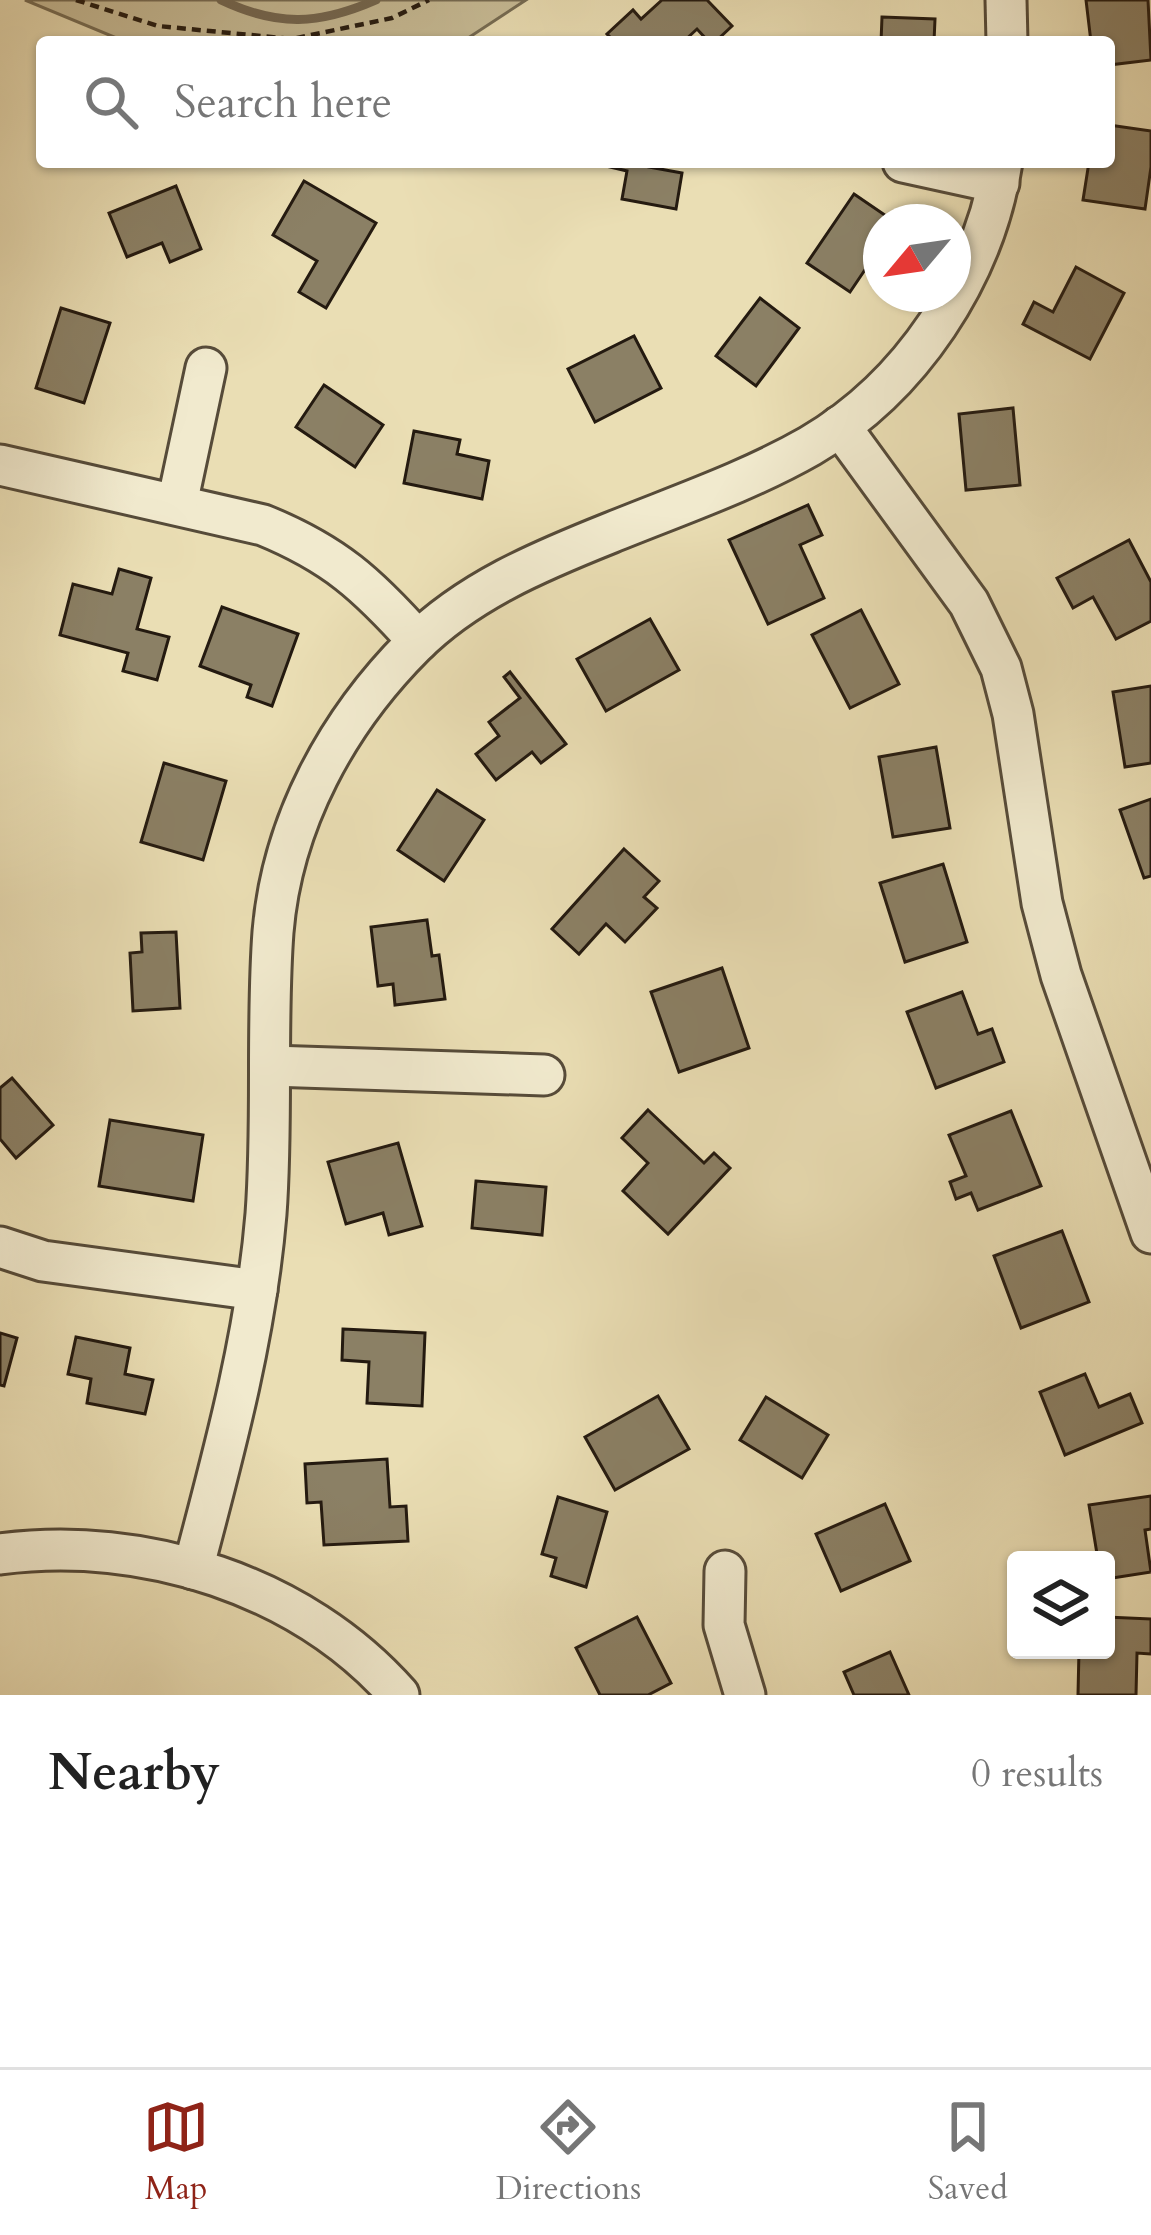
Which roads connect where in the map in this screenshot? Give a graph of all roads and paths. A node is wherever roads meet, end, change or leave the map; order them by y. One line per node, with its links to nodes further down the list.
1 (76, 0): 4 (path)
2 (429, 0): 5 (path)
3 (1006, 0): 6 (street)
4 (261, 36)
5 (306, 36)
6 (1007, 36)
7 (956, 168): 8 (street)
8 (1000, 173): 10 (street)
9 (206, 368): 12 (street)
10 (840, 426): 13 (street); 16 (street)
11 (0, 465): 12 (street)
12 (177, 505): 13 (street)
13 (418, 641): 14 (street)
14 (271, 1066): 15 (street); 18 (street)
15 (544, 1075)
16 (1151, 1233)
17 (0, 1247): 18 (street)
18 (257, 1290): 20 (street)
19 (0, 1554): 20 (street)
20 (194, 1569): 22 (street)
21 (725, 1571): 23 (street)
22 (399, 1695)
23 (745, 1695)

